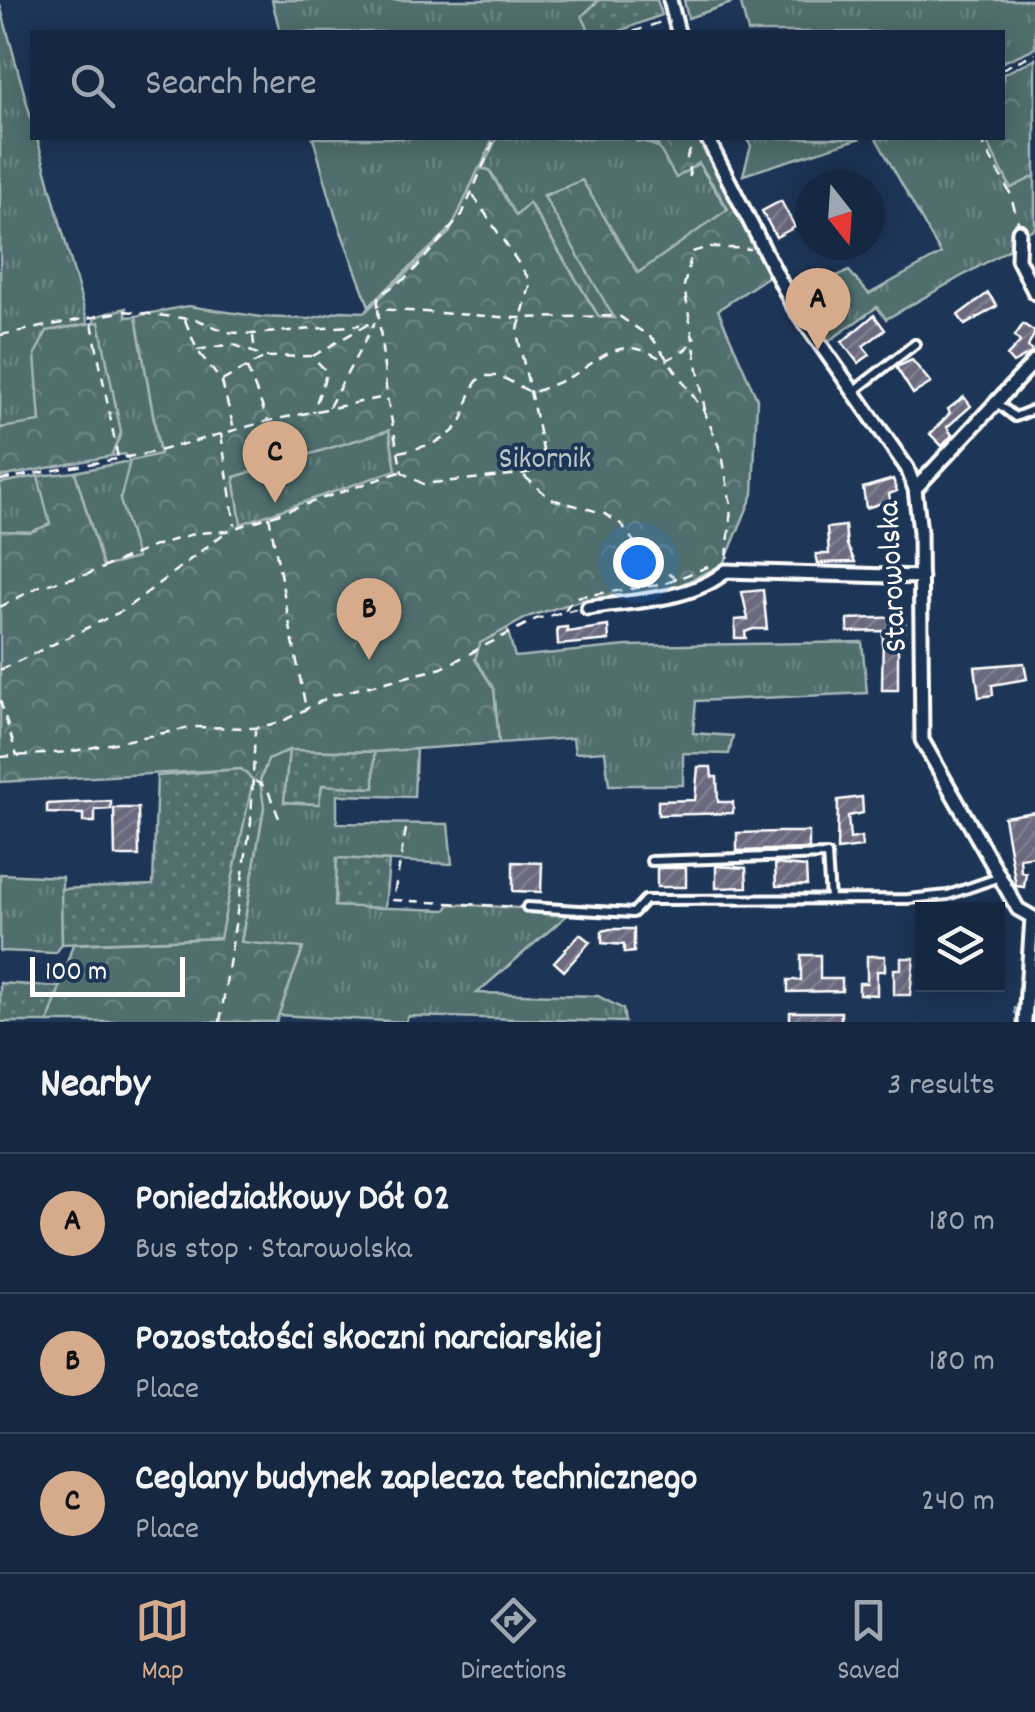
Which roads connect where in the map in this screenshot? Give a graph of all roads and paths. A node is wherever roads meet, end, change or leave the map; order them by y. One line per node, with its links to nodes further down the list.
1 (670, 0): 2 (street)
2 (675, 18): 3 (path); 4 (street)
3 (639, 30)
4 (678, 30)
5 (1035, 53): 6 (path)
6 (1005, 68)
7 (494, 140): 12 (path)
8 (696, 140): 11 (path)
9 (708, 140): 14 (street, Starowolska)
10 (981, 140): 13 (path)
11 (690, 177)
12 (472, 195): 16 (path); 18 (path)
13 (1020, 231): 15 (street)
14 (762, 250): 24 (path); 34 (street, Starowolska)
15 (1035, 293)
16 (378, 310): 18 (path); 19 (path)
17 (185, 318): 20 (path); 22 (path); 26 (path)
18 (517, 318): 31 (path); 35 (path)
19 (376, 319): 21 (path); 36 (path); 38 (path)
20 (91, 321): 23 (path); 46 (path)
21 (360, 325): 22 (path); 28 (path)
22 (252, 334): 27 (path)
23 (0, 336)
24 (695, 337): 31 (path); 41 (path)
25 (915, 344): 34 (lane)
26 (197, 350): 27 (path); 33 (path)
27 (255, 353): 29 (path)
28 (312, 356): 29 (path); 40 (path)
29 (264, 357): 32 (path)
30 (1035, 360): 37 (street)
31 (665, 361): 35 (path); 41 (path)
32 (248, 368): 33 (path); 42 (path)
33 (222, 382): 43 (path)
34 (854, 391): 50 (street, Starowolska)
35 (532, 393): 45 (path); 48 (path)
36 (387, 397): 38 (path); 45 (path)
37 (996, 402): 39 (lane); 50 (street)
38 (329, 408): 40 (path)
39 (1035, 409)
40 (313, 412): 42 (path)
41 (705, 413): 54 (path)
42 (268, 421): 43 (path)
43 (234, 430): 44 (path)
44 (220, 434): 46 (path); 52 (path)
45 (397, 452): 47 (path)
46 (118, 459): 49 (path)
47 (402, 472): 48 (path); 51 (path)
48 (522, 474): 56 (path)
49 (0, 480)
50 (915, 489): 55 (street, Starowolska)
51 (269, 514): 52 (path); 63 (path)
52 (236, 526): 53 (path)
53 (227, 531): 57 (path); 61 (path)
54 (727, 565): 55 (street); 56 (path); 58 (street)
55 (921, 577): 73 (street, Starowolska)
56 (680, 580): 60 (path)
57 (0, 607)
58 (588, 608)
59 (574, 609): 60 (path)
60 (564, 611): 63 (path)
61 (0, 670)
62 (0, 700): 65 (path)
63 (305, 707): 64 (path)
64 (255, 728): 67 (path); 69 (path)
65 (10, 733): 66 (path); 67 (path)
66 (0, 734)
67 (18, 756): 68 (path)
68 (0, 757)
69 (254, 780): 70 (path); 77 (path)
70 (279, 818)
71 (406, 829): 75 (path)
72 (652, 860): 74 (lane)
73 (1001, 877): 74 (lane); 76 (street, Starowolska)
74 (830, 899): 75 (lane)
75 (527, 907)
76 (1034, 916): 78 (street)
77 (220, 1022)
78 (1026, 1022)

